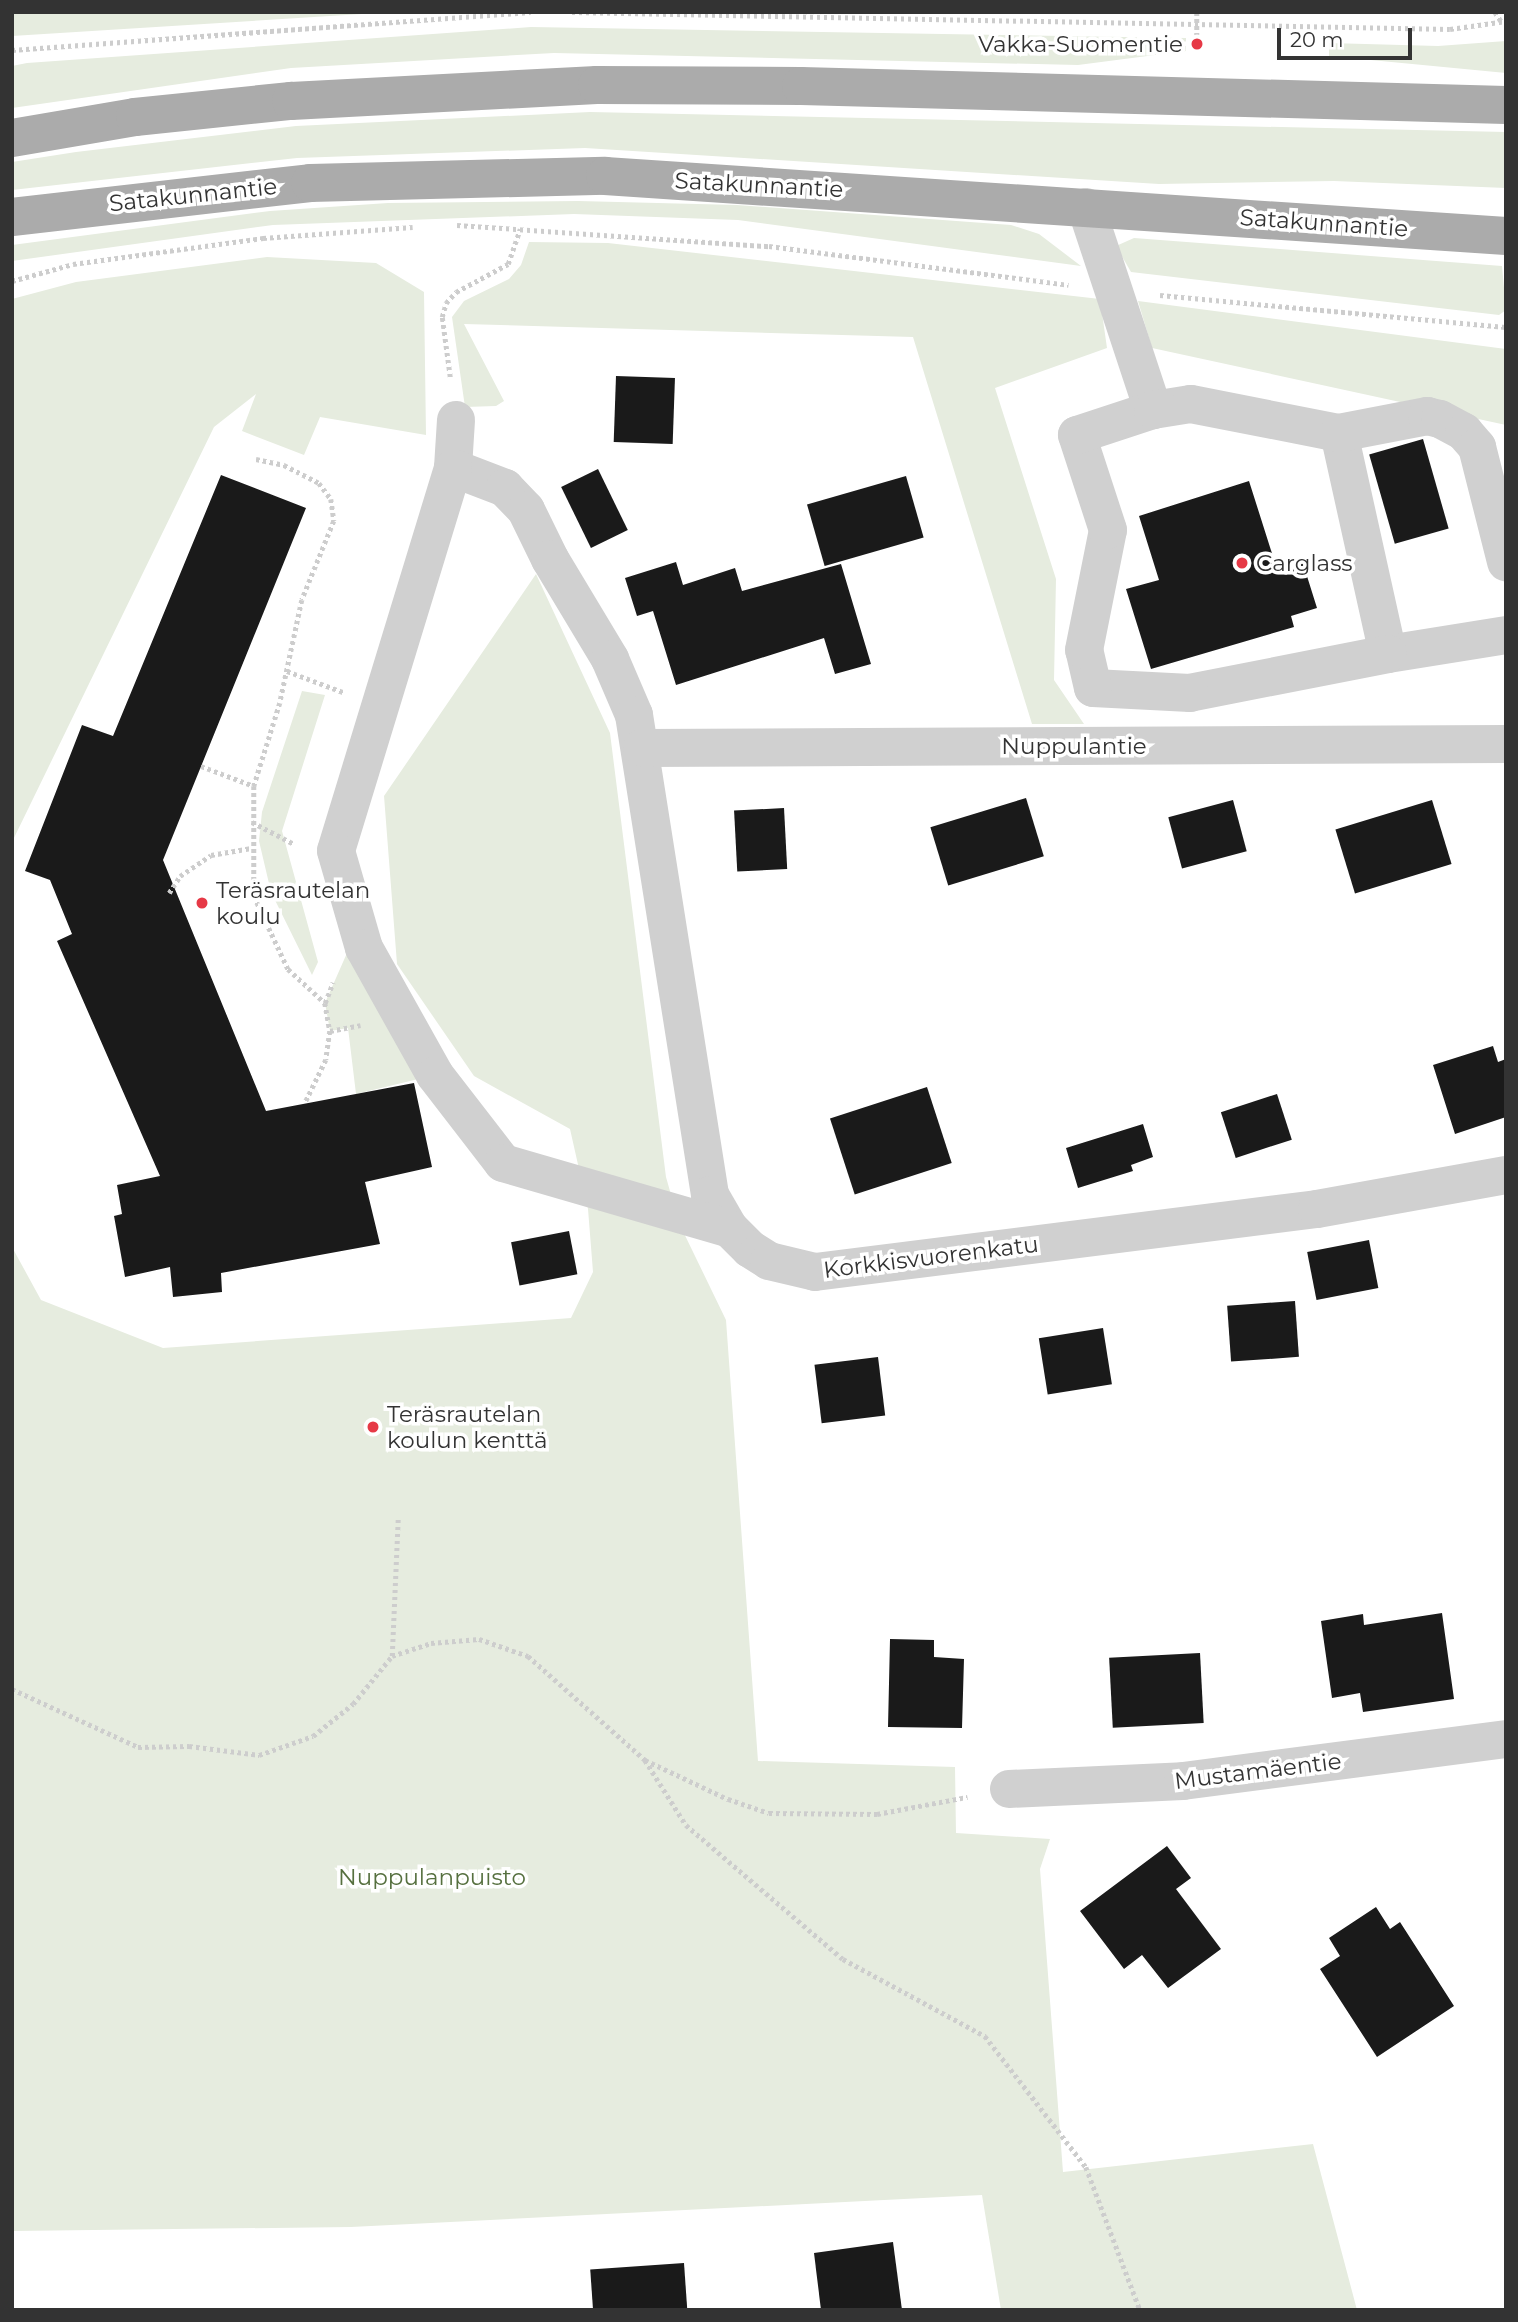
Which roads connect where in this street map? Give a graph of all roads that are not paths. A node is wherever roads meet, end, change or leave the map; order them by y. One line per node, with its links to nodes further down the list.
1 (1506, 105): 2 (main road)
2 (12, 138)
3 (1086, 207): 4 (main road, Satakunnantie); 5 (main road, Satakunnantie); 6 (street)
4 (12, 217)
5 (1506, 236)
6 (1153, 410): 8 (street); 12 (street)
7 (456, 420): 9 (street)
8 (1339, 433): 10 (street); 12 (street)
9 (453, 468): 14 (street, Korkkisvuorenkatu); 16 (street)
10 (1506, 562)
11 (1506, 635): 12 (street)
12 (1388, 654)
13 (1506, 744): 14 (street, Nuppulantie)
14 (642, 748): 16 (street, Korkkisvuorenkatu)
15 (1506, 1175): 16 (street, Korkkisvuorenkatu)
16 (730, 1230)
17 (1506, 1739): 18 (street, Mustamäentie)
18 (1009, 1789)

